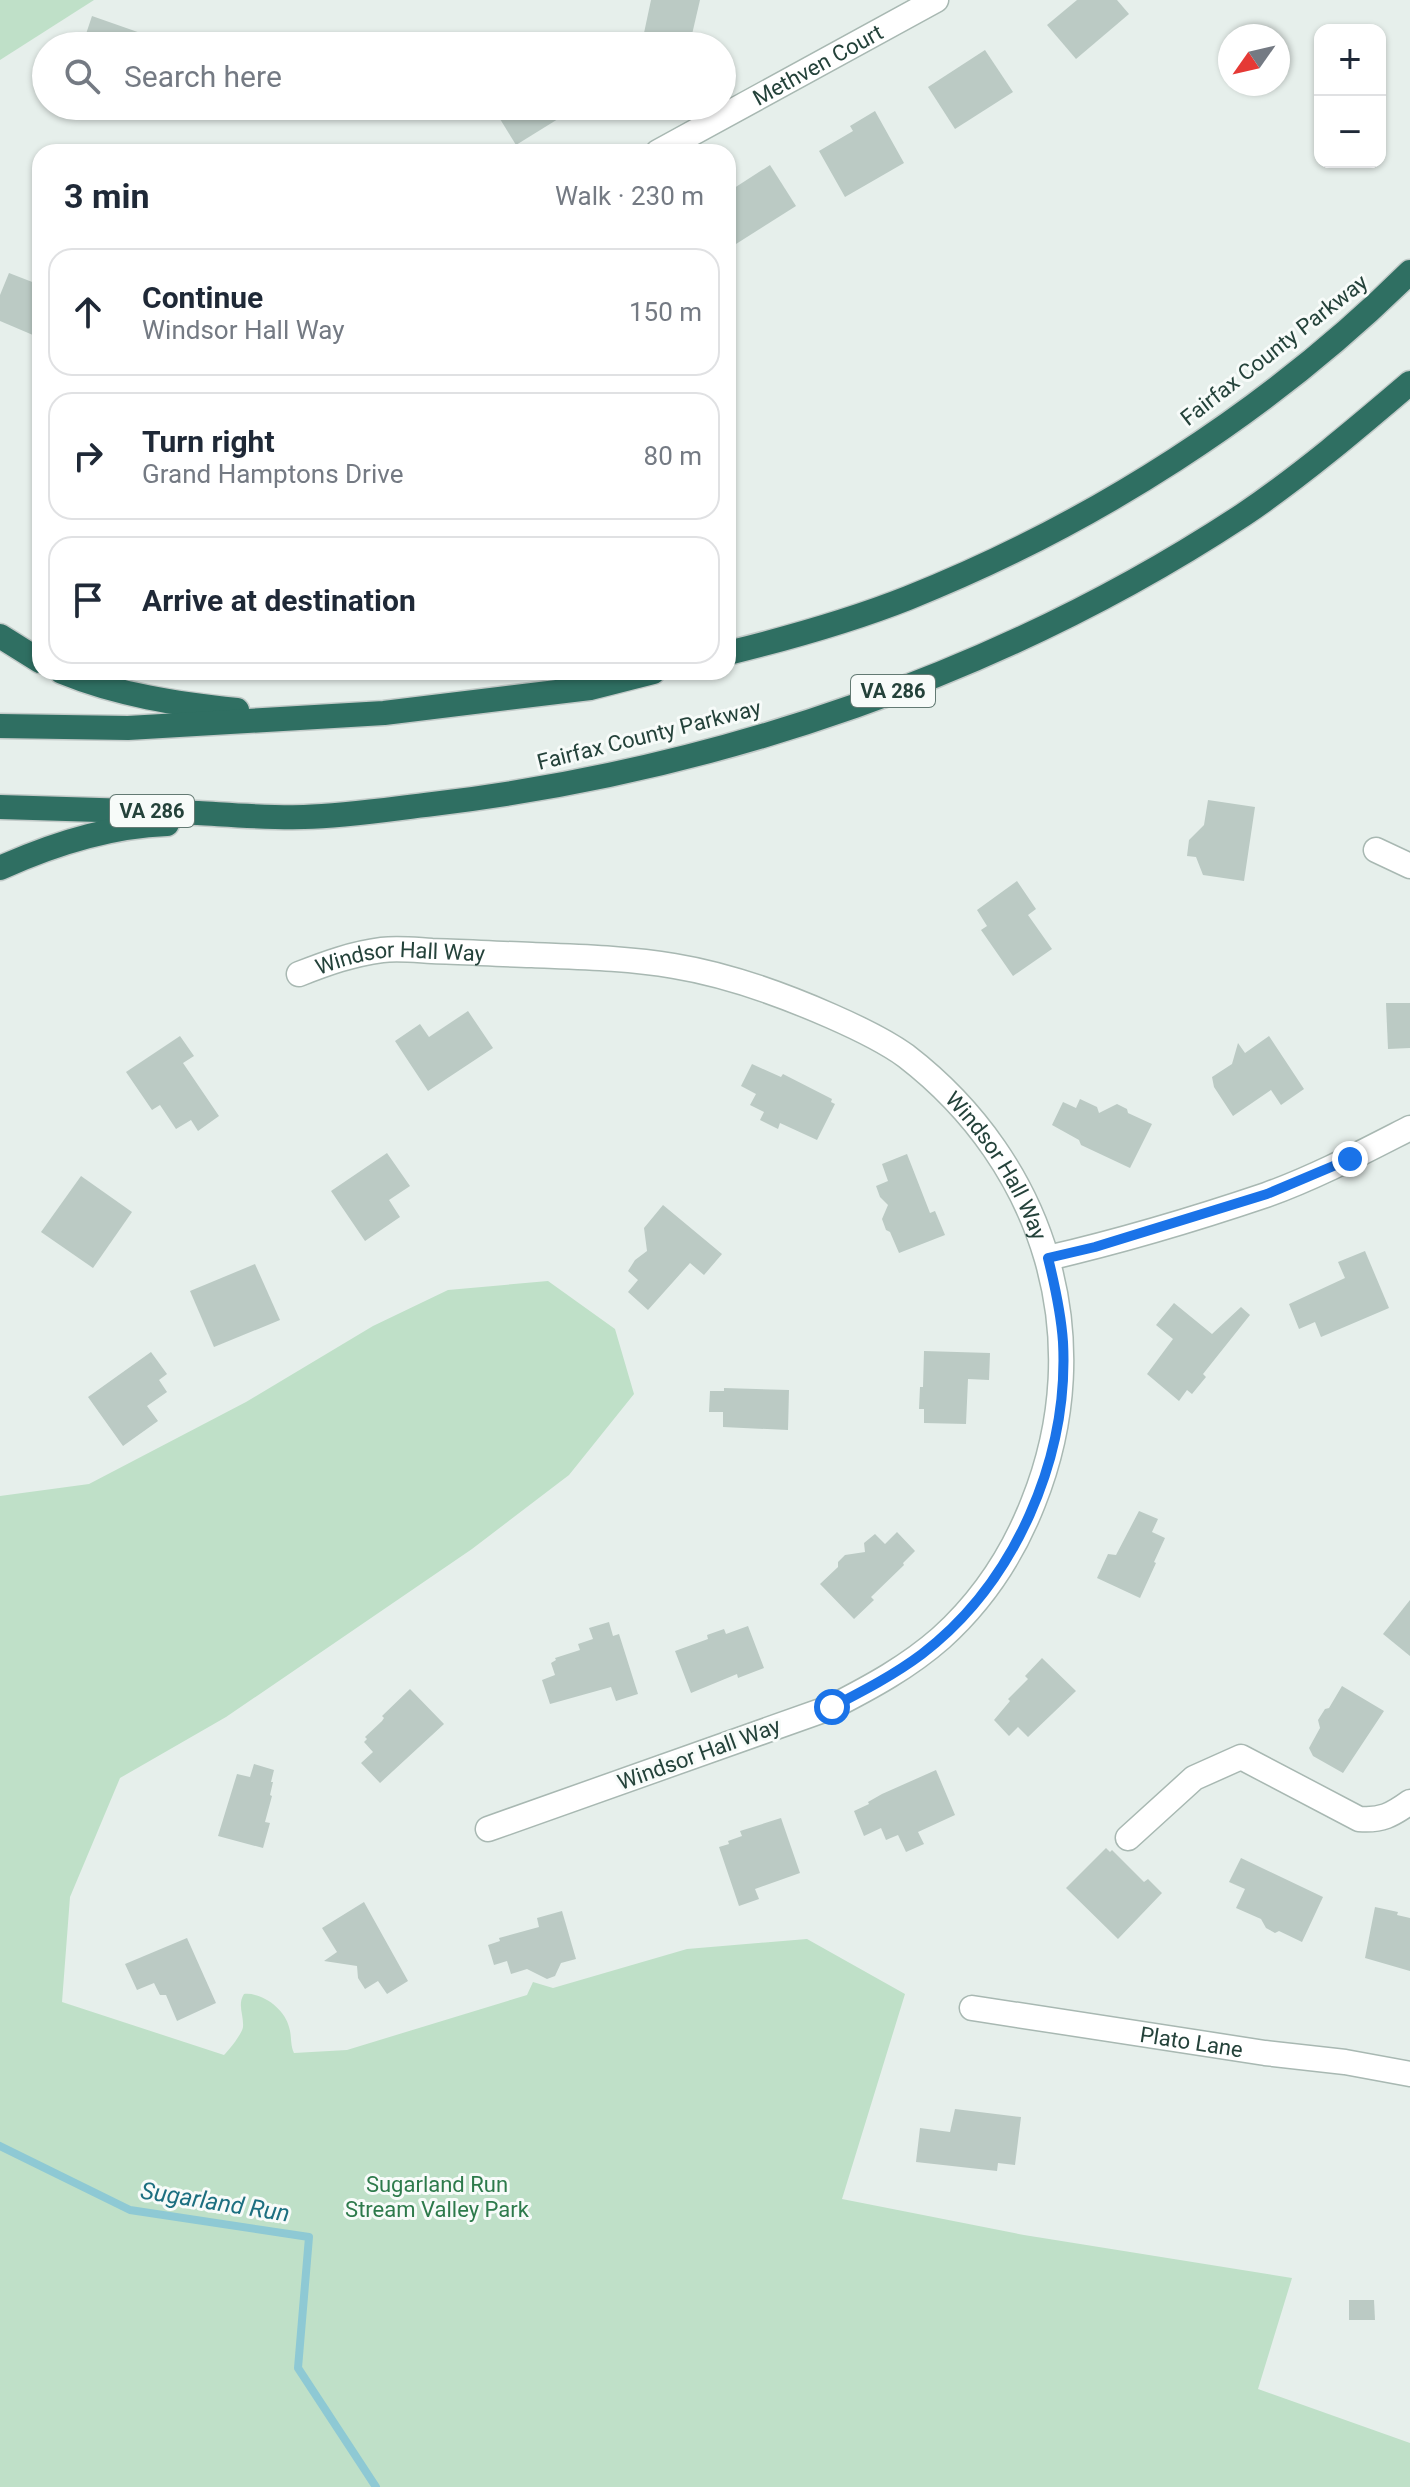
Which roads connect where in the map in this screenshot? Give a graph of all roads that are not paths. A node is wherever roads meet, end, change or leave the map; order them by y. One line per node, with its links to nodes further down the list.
1 (936, 0): 2 (street, Methven Court)
2 (736, 109)
3 (717, 120): 4 (street, Methven Court)
4 (673, 144)
5 (1410, 272): 8 (highway, Fairfax County Parkway)
6 (1410, 383): 15 (highway, Fairfax County Parkway / VA 286)
7 (0, 636): 9 (highway)
8 (736, 651)
9 (32, 656)
10 (82, 680): 12 (highway)
11 (622, 680): 12 (highway)
12 (303, 717): 13 (highway)
13 (0, 726)
14 (0, 807): 15 (highway, Fairfax County Parkway / VA 286)
15 (304, 817): 18 (highway)
16 (1376, 850): 17 (street)
17 (1410, 866)
18 (0, 868)
19 (299, 974): 21 (street, Windsor Hall Way)
20 (1410, 1128): 21 (street)
21 (1048, 1258): 23 (street, Windsor Hall Way)
22 (1410, 1802): 24 (street)
23 (488, 1829)
24 (1128, 1838)
25 (972, 2008): 26 (street, Plato Lane)
26 (1410, 2074)

